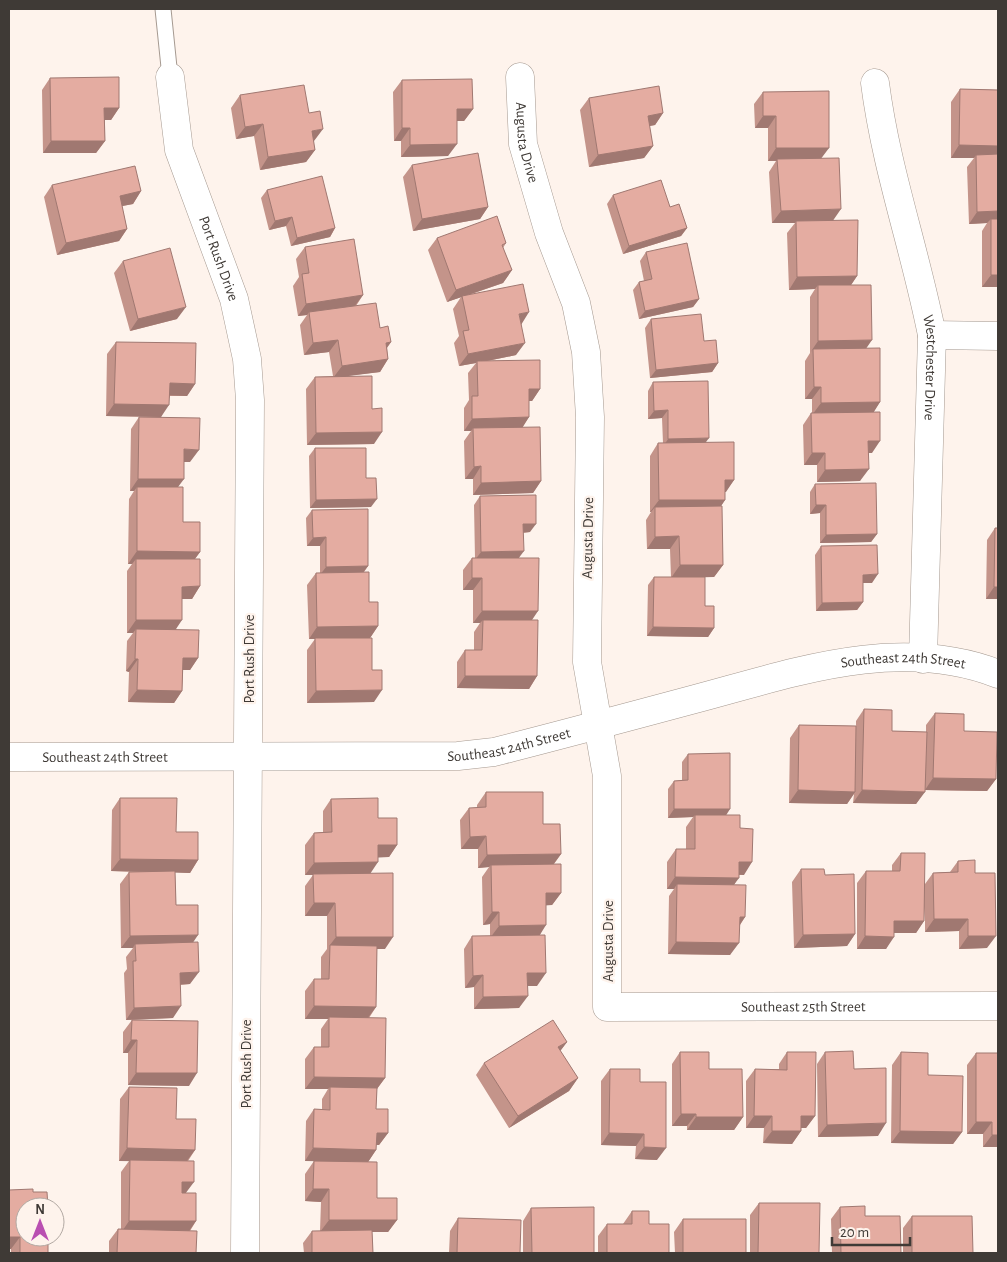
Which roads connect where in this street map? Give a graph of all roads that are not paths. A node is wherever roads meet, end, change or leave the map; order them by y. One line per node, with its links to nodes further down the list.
1 (163, 9): 3 (lane)
2 (520, 76): 9 (street, Augusta Drive)
3 (170, 77): 10 (street, Port Rush Drive)
4 (875, 82): 5 (street, Westchester Drive)
5 (932, 335): 6 (street); 7 (street, Westchester Drive)
6 (998, 336)
7 (923, 659): 8 (street, Southeast 24th Street); 9 (street, Southeast 24th Street)
8 (998, 674)
9 (598, 725): 10 (street, Southeast 24th Street); 13 (street, Augusta Drive)
10 (247, 756): 11 (street, Southeast 24th Street); 14 (street, Port Rush Drive)
11 (9, 757)
12 (998, 1006): 13 (street, Southeast 25th Street)
13 (607, 1007)
14 (245, 1253)

